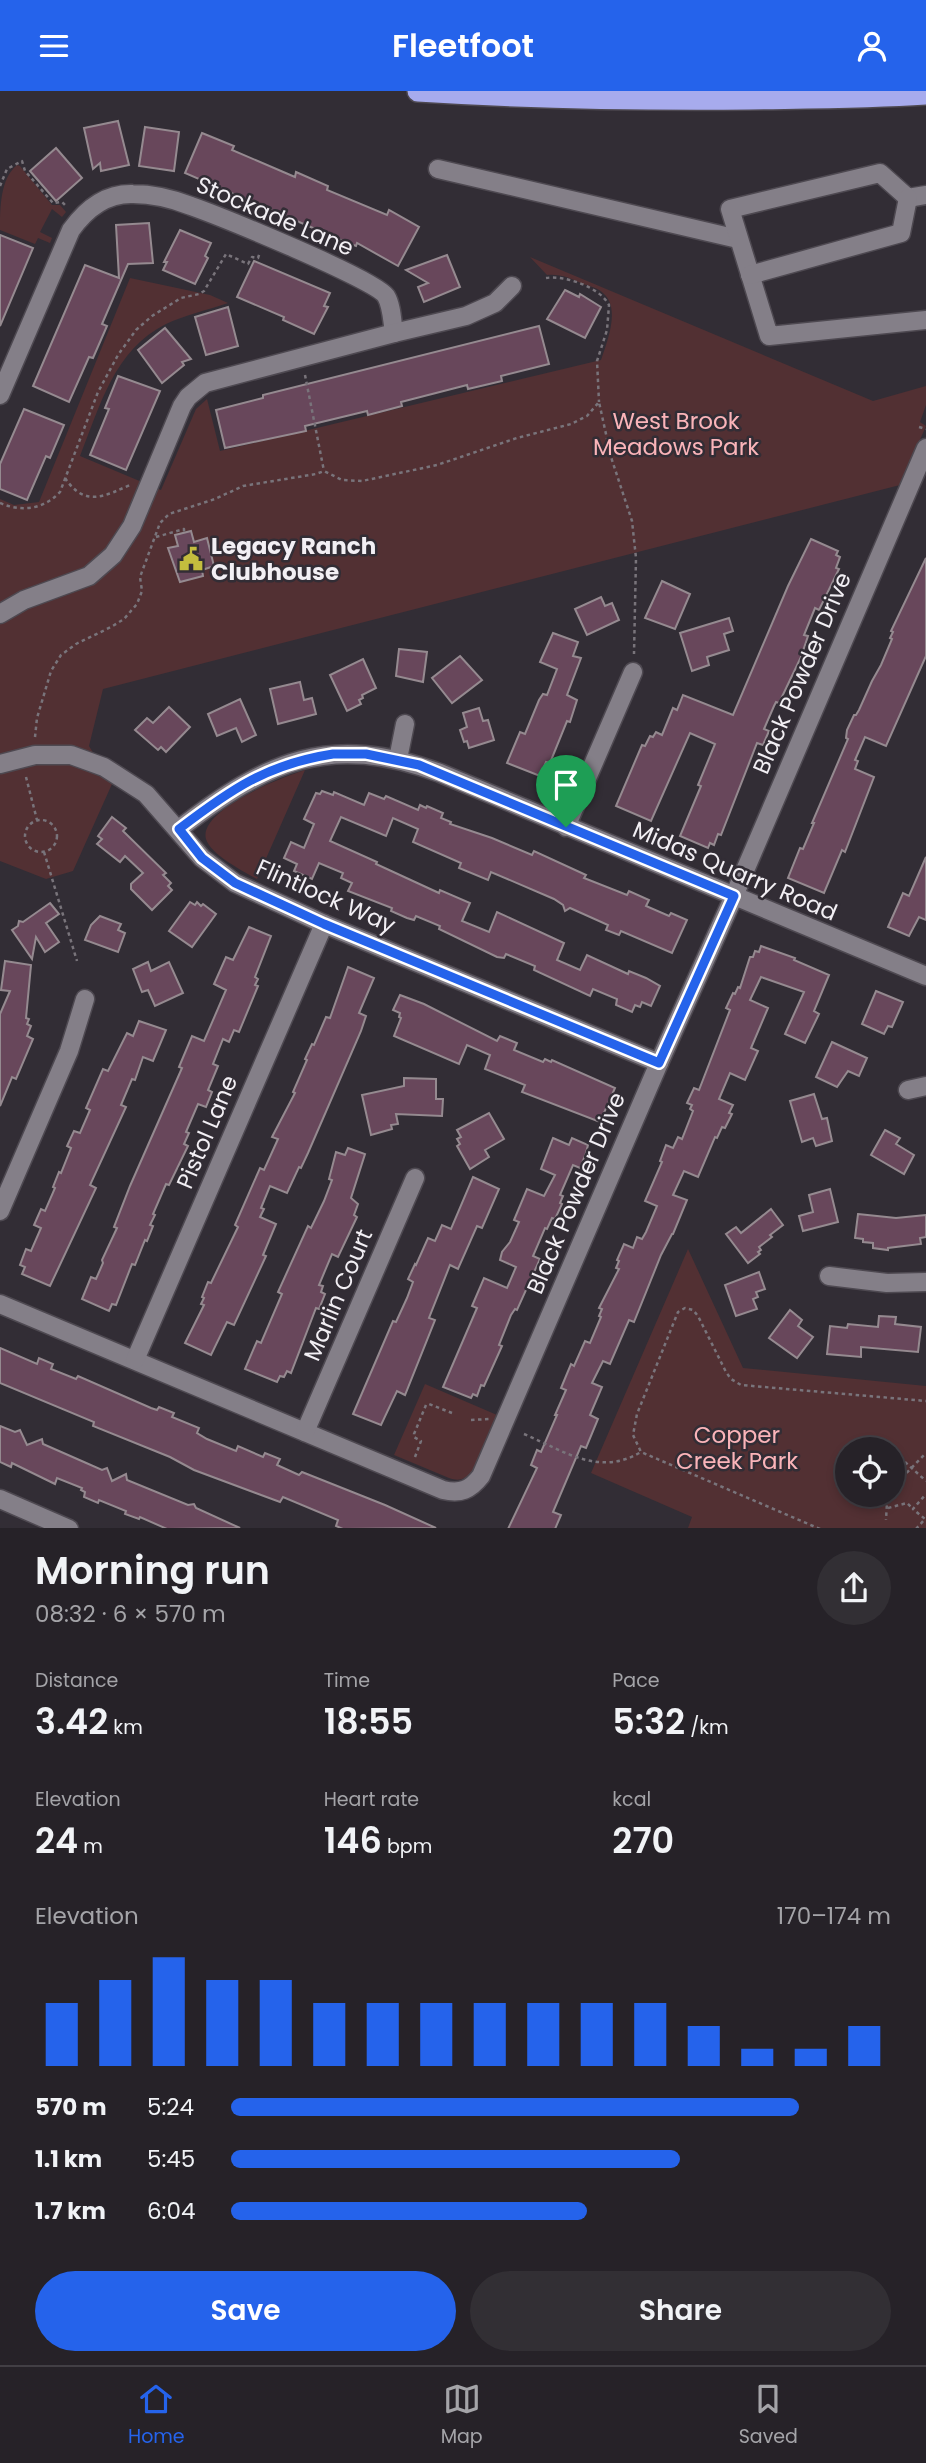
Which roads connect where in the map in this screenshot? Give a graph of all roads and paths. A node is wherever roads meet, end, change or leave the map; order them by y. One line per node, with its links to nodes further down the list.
1 (418, 91): 2 (highway)
2 (926, 94)
3 (438, 169): 7 (street)
4 (0, 186): 6 (path)
5 (917, 196): 7 (street); 9 (street)
6 (70, 211)
7 (738, 239): 9 (street)
8 (262, 248): 21 (path)
9 (750, 275): 12 (street)
10 (546, 278): 16 (path)
11 (512, 286): 13 (street)
12 (926, 320)
13 (394, 333): 15 (street, Stockade Lane); 28 (street)
14 (304, 369): 20 (path)
15 (0, 395)
16 (599, 402): 20 (path); 30 (path)
17 (919, 427): 18 (path)
18 (926, 429)
19 (926, 448): 40 (street, Black Powder Drive)
20 (324, 471): 26 (path)
21 (65, 478): 22 (path); 23 (path)
22 (137, 482)
23 (0, 503)
24 (150, 532): 26 (path)
25 (184, 533): 26 (path)
26 (156, 536): 32 (path)
27 (0, 594): 28 (street)
28 (24, 600): 29 (street)
29 (0, 614)
30 (633, 672): 37 (street)
31 (405, 724): 33 (street)
32 (35, 737)
33 (398, 759): 37 (street, Midas Quarry Road); 38 (street, Midas Quarry Road)
34 (0, 764): 38 (street, Flintlock Way)
35 (26, 777): 36 (path)
36 (37, 820): 39 (path); 39 (path)
37 (566, 827): 40 (street, Midas Quarry Road)
38 (179, 829): 41 (street, Flintlock Way)
39 (44, 852): 42 (path)
40 (734, 896): 43 (street, Midas Quarry Road); 45 (street, Black Powder Drive)
41 (324, 924): 45 (street, Flintlock Way); 51 (street, Pistol Lane)
42 (77, 961)
43 (926, 976)
44 (85, 999): 47 (street)
45 (659, 1063): 56 (street, Black Powder Drive)
46 (415, 1178): 56 (street, Marlin Court)
47 (0, 1211)
48 (829, 1276): 49 (street)
49 (926, 1282)
50 (0, 1304): 51 (street, Black Powder Drive)
51 (135, 1360): 56 (street, Black Powder Drive)
52 (926, 1401): 58 (path)
53 (452, 1413): 60 (path)
54 (489, 1419): 55 (path)
55 (471, 1420)
56 (305, 1432)
57 (524, 1434): 58 (path)
58 (641, 1452): 71 (path)
59 (924, 1455): 62 (path)
60 (415, 1457)
61 (905, 1462): 62 (path)
62 (912, 1468): 63 (path); 64 (path)
63 (905, 1475)
64 (926, 1481)
65 (926, 1494): 68 (path)
66 (0, 1499): 70 (street)
67 (888, 1508): 68 (path); 69 (path)
68 (913, 1509): 72 (path)
69 (886, 1520)
70 (69, 1528)
71 (820, 1528)
72 (916, 1528)

